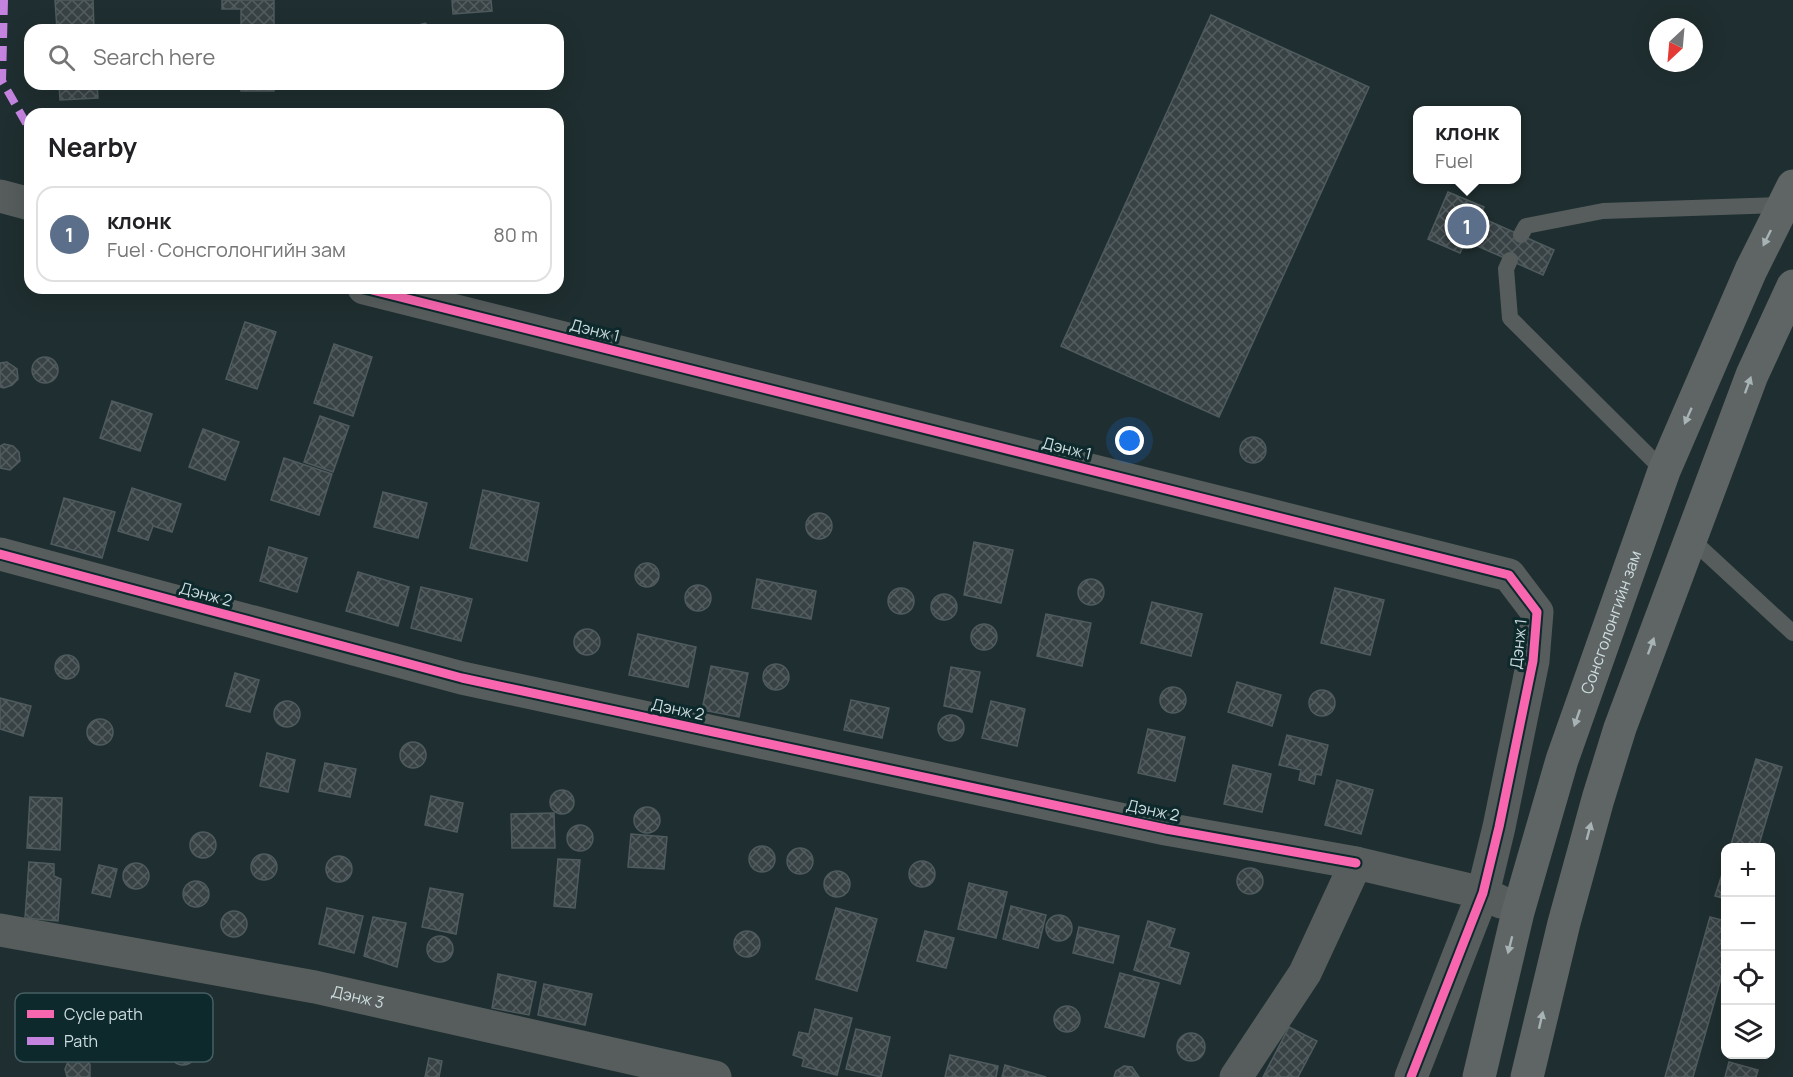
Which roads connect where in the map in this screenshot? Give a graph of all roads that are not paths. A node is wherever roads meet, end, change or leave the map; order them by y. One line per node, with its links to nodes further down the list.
1 (1788, 195): 4 (lane); 8 (main road, Сонсголонгийн зам, one-way to 8)
2 (0, 196): 3 (street)
3 (24, 202)
4 (1521, 236)
5 (1510, 260): 8 (lane)
6 (1793, 286): 9 (main road, one-way to 6)
7 (388, 294): 13 (street, Дэнж 1)
8 (1664, 471): 14 (main road, Сонсголонгийн зам, one-way to 14)
9 (1691, 539): 11 (lane); 20 (main road, one-way to 9)
10 (0, 554): 12 (street, Дэнж 2)
11 (1793, 633)
12 (1356, 863): 13 (street, Дэнж 2); 17 (street)
13 (1483, 893): 14 (street, Дэнж 2); 18 (street, Дэнж 1)
14 (1518, 912): 19 (main road, Сонсголонгийн зам, one-way to 19)
15 (0, 930): 16 (street, Дэнж 3)
16 (715, 1077)
17 (1236, 1077)
18 (1411, 1077)
19 (1479, 1077)
20 (1527, 1077)

